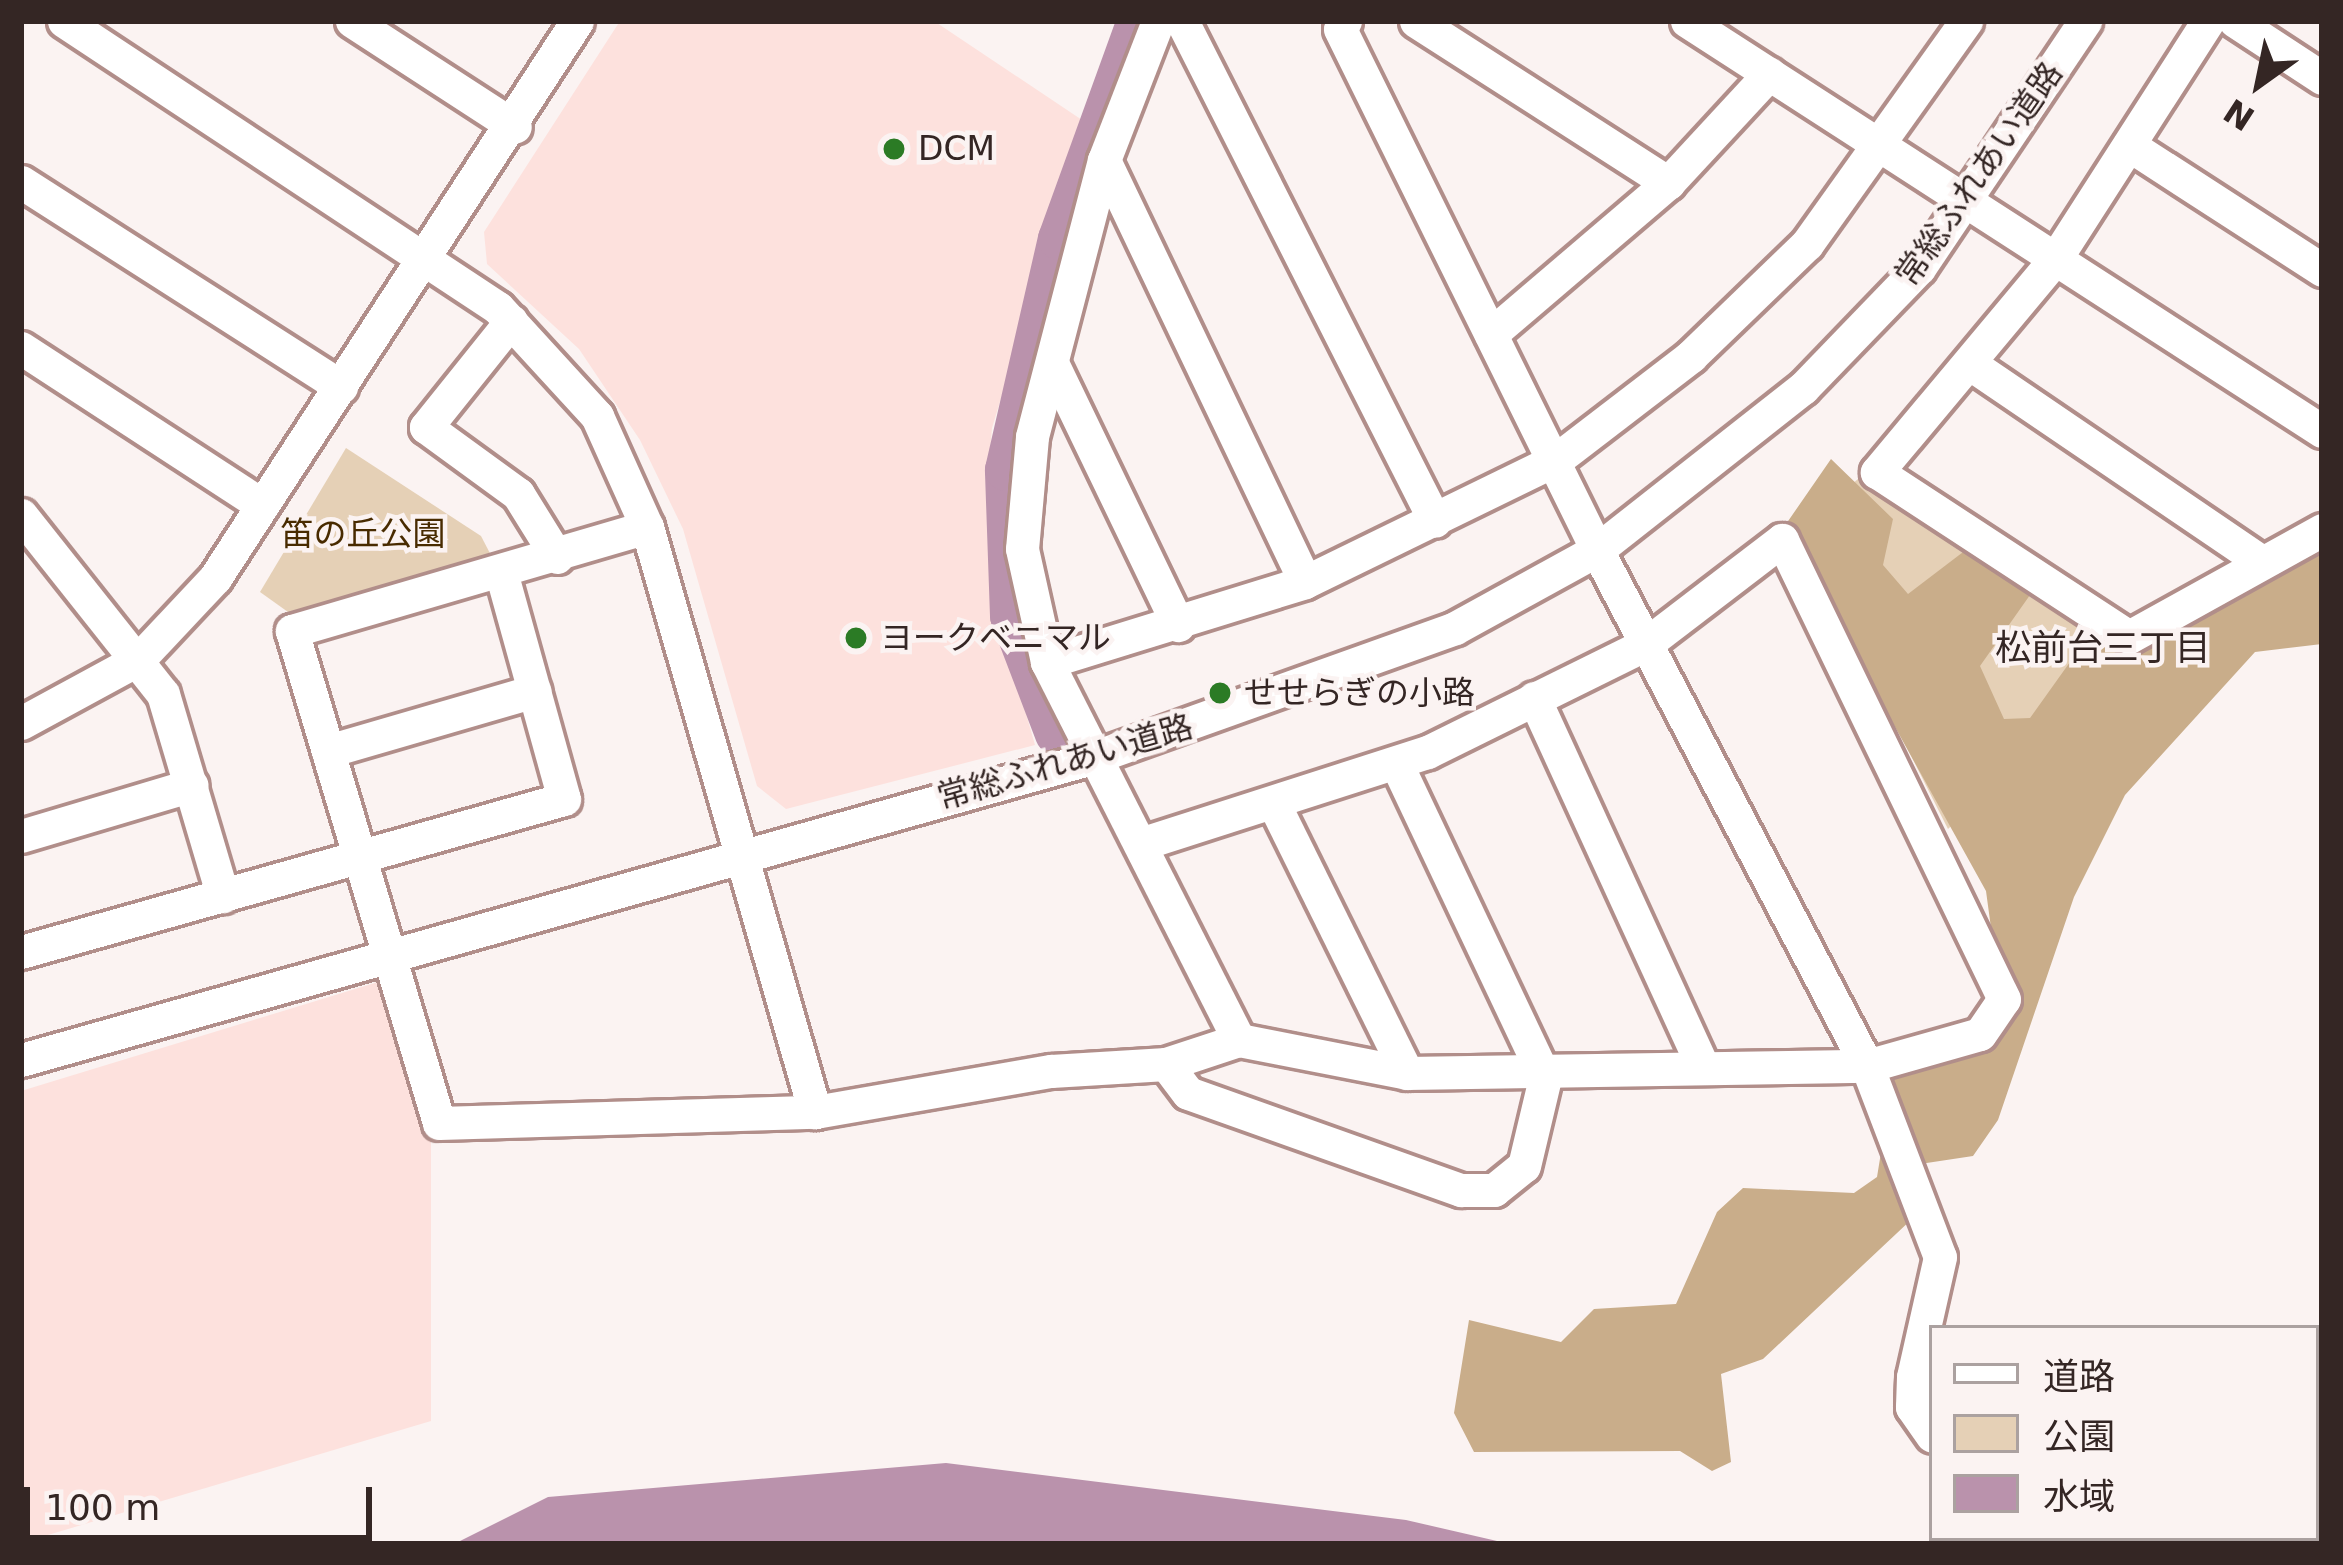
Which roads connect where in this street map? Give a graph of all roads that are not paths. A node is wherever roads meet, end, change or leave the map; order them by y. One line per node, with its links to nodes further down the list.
1 (64, 21): 22 (street)
2 (352, 21): 15 (street)
3 (577, 21): 15 (street)
4 (1158, 21): 18 (street)
5 (1182, 21): 35 (street)
6 (1345, 21): 26 (street)
7 (1416, 21): 20 (street)
8 (1687, 21): 13 (street)
9 (2085, 21): 21 (street, 常総ふれあい道路)
10 (2208, 21): 16 (street)
11 (2235, 21): 14 (street)
12 (1953, 26): 17 (street)
13 (1769, 74): 17 (street); 20 (street)
14 (2322, 78)
15 (515, 127): 22 (street)
16 (2128, 145): 23 (street); 24 (street)
17 (1883, 148): 21 (street); 32 (street)
18 (1104, 160): 28 (street); 42 (street)
19 (21, 182): 30 (street)
20 (1668, 183): 26 (street)
21 (1967, 202): 23 (street); 38 (street, 常総ふれあい道路)
22 (425, 255): 25 (street); 30 (street)
23 (2055, 259): 29 (street); 31 (street)
24 (2322, 270)
25 (511, 321): 36 (street); 39 (street)
26 (1491, 334): 32 (street)
27 (21, 348): 33 (street)
28 (1052, 363): 43 (street); 46 (street)
29 (1972, 364): 40 (street); 40 (street)
30 (341, 387): 33 (street)
31 (2322, 431)
32 (1557, 459): 35 (street); 38 (street)
33 (262, 505): 45 (street)
34 (21, 515): 45 (street)
35 (1436, 521): 42 (street)
36 (647, 526): 39 (street); 57 (street)
37 (2322, 530): 40 (street)
38 (1598, 550): 44 (street); 51 (street, 常総ふれあい道路)
39 (557, 556): 41 (street)
40 (2262, 562)
41 (502, 575): 47 (street); 50 (street)
42 (1305, 582): 43 (street)
43 (1178, 625): 46 (street)
44 (1646, 644): 48 (street); 65 (street); 65 (street)
45 (139, 659): 49 (street); 53 (street)
46 (1047, 662): 51 (street)
47 (534, 691): 50 (street); 58 (street)
48 (1534, 698): 52 (street); 66 (street)
49 (21, 723)
50 (328, 752): 58 (street)
51 (1095, 757): 56 (street); 57 (street, 常総ふれあい道路)
52 (1397, 765): 54 (street); 68 (street)
53 (192, 785): 55 (street); 59 (street)
54 (1274, 804): 56 (street); 67 (street)
55 (21, 836)
56 (1141, 844): 62 (street)
57 (743, 852): 61 (street, 常総ふれあい道路); 69 (street)
58 (360, 861): 59 (street); 61 (street)
59 (223, 896): 60 (street)
60 (21, 952)
61 (391, 953): 63 (street, 常総ふれあい道路); 69 (street)
62 (1239, 1040): 64 (street); 67 (street)
63 (21, 1060)
64 (1166, 1064): 68 (street); 69 (street)
65 (1868, 1066): 66 (street); 70 (street)
66 (1702, 1067): 68 (street)
67 (1407, 1073): 68 (street)
68 (1545, 1078)
69 (814, 1112)
70 (1929, 1432)

